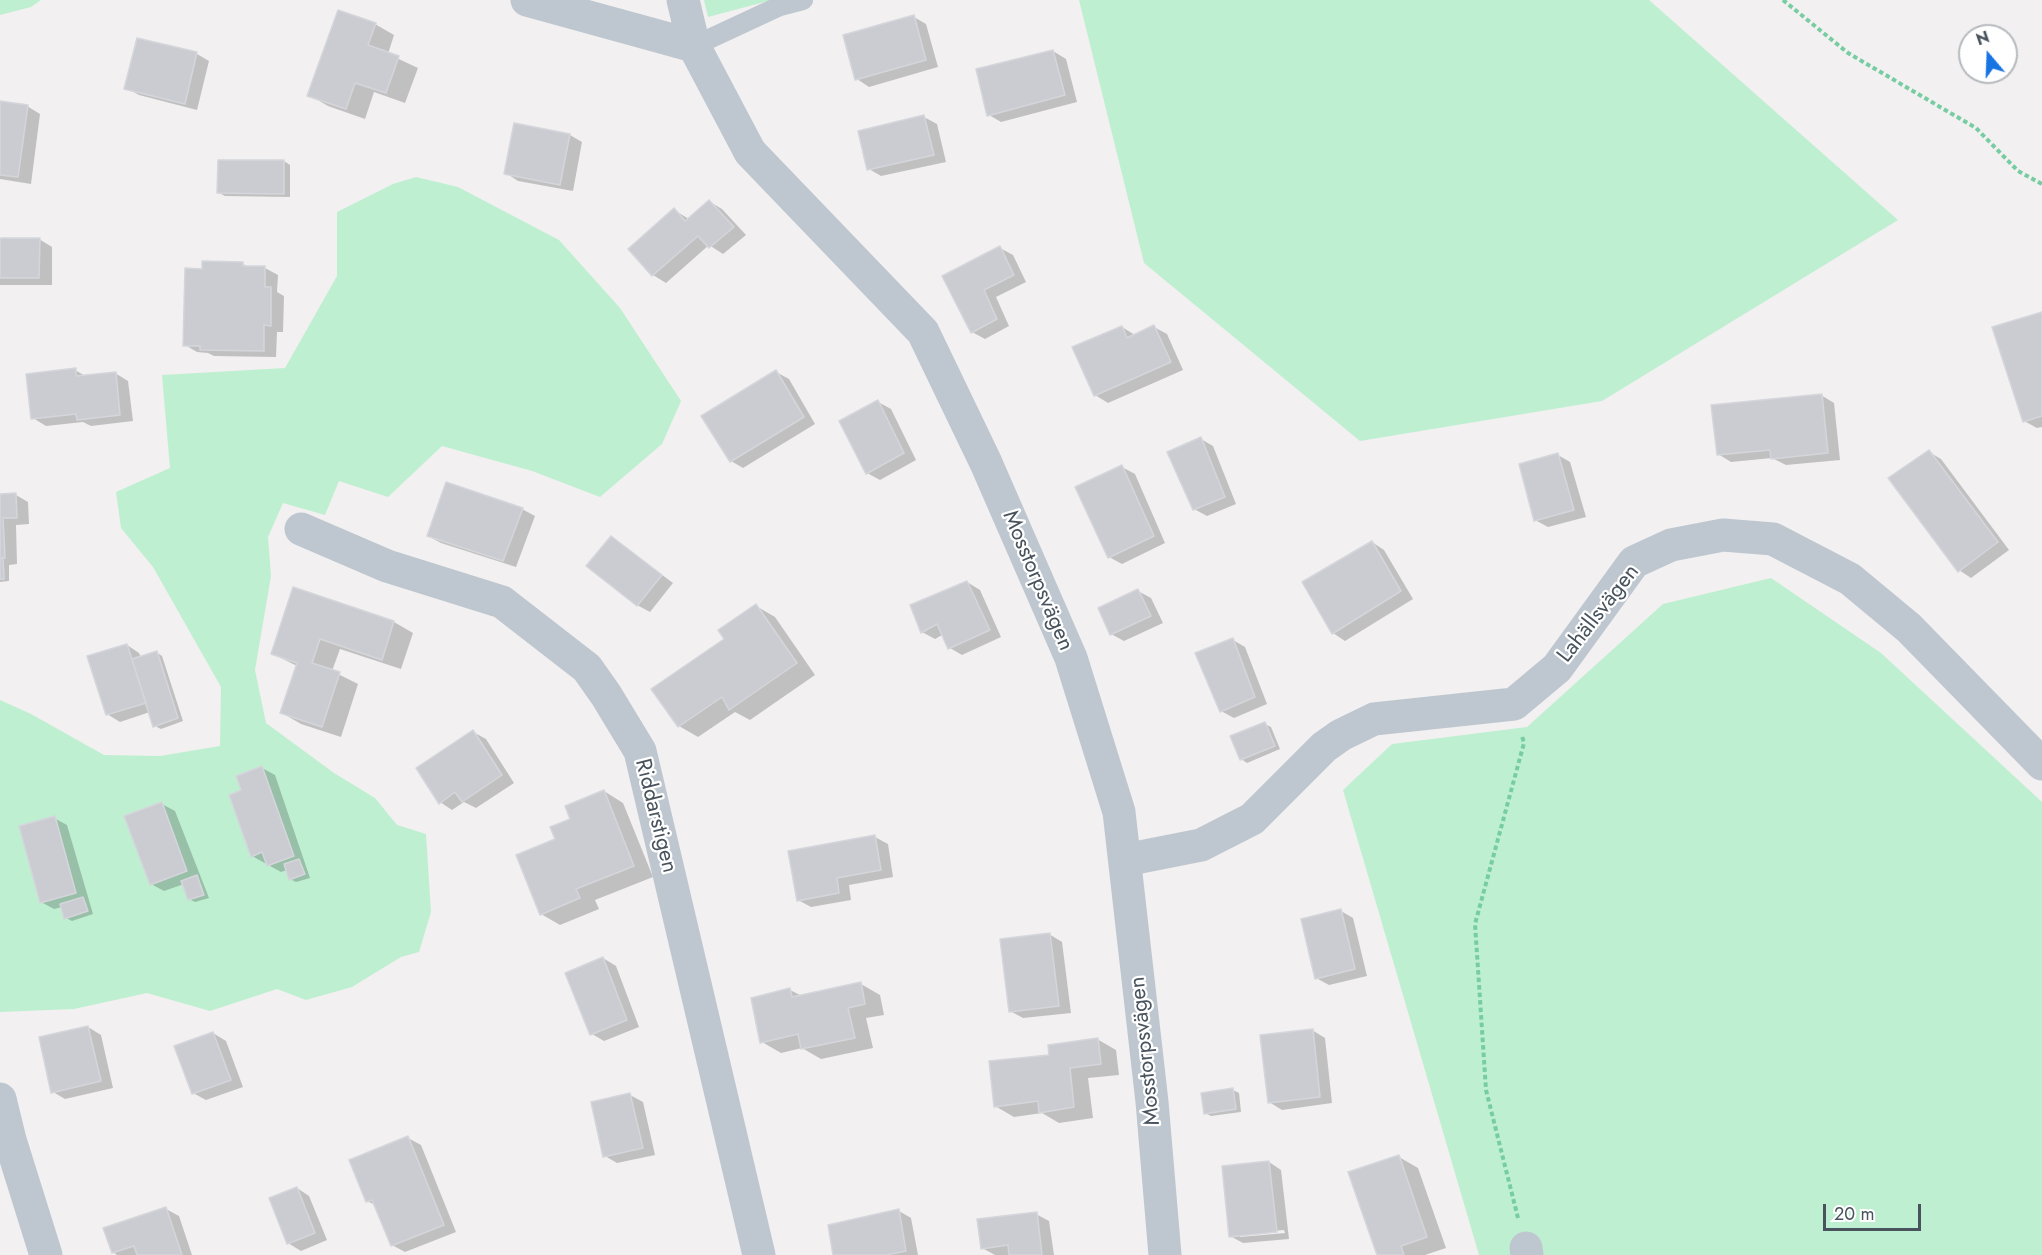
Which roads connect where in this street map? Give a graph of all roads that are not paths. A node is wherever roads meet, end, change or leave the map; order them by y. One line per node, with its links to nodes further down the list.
1 (527, 0): 4 (street)
2 (683, 0): 4 (street, Mosstorpsvägen)
3 (803, 0): 4 (lane)
4 (694, 46): 7 (street, Mosstorpsvägen)
5 (301, 529): 10 (street, Riddarstigen)
6 (2042, 764): 7 (street, Lahällsvägen)
7 (1125, 861): 11 (street, Mosstorpsvägen)
8 (0, 1099): 9 (street)
9 (46, 1255)
10 (759, 1255)
11 (1165, 1255)

